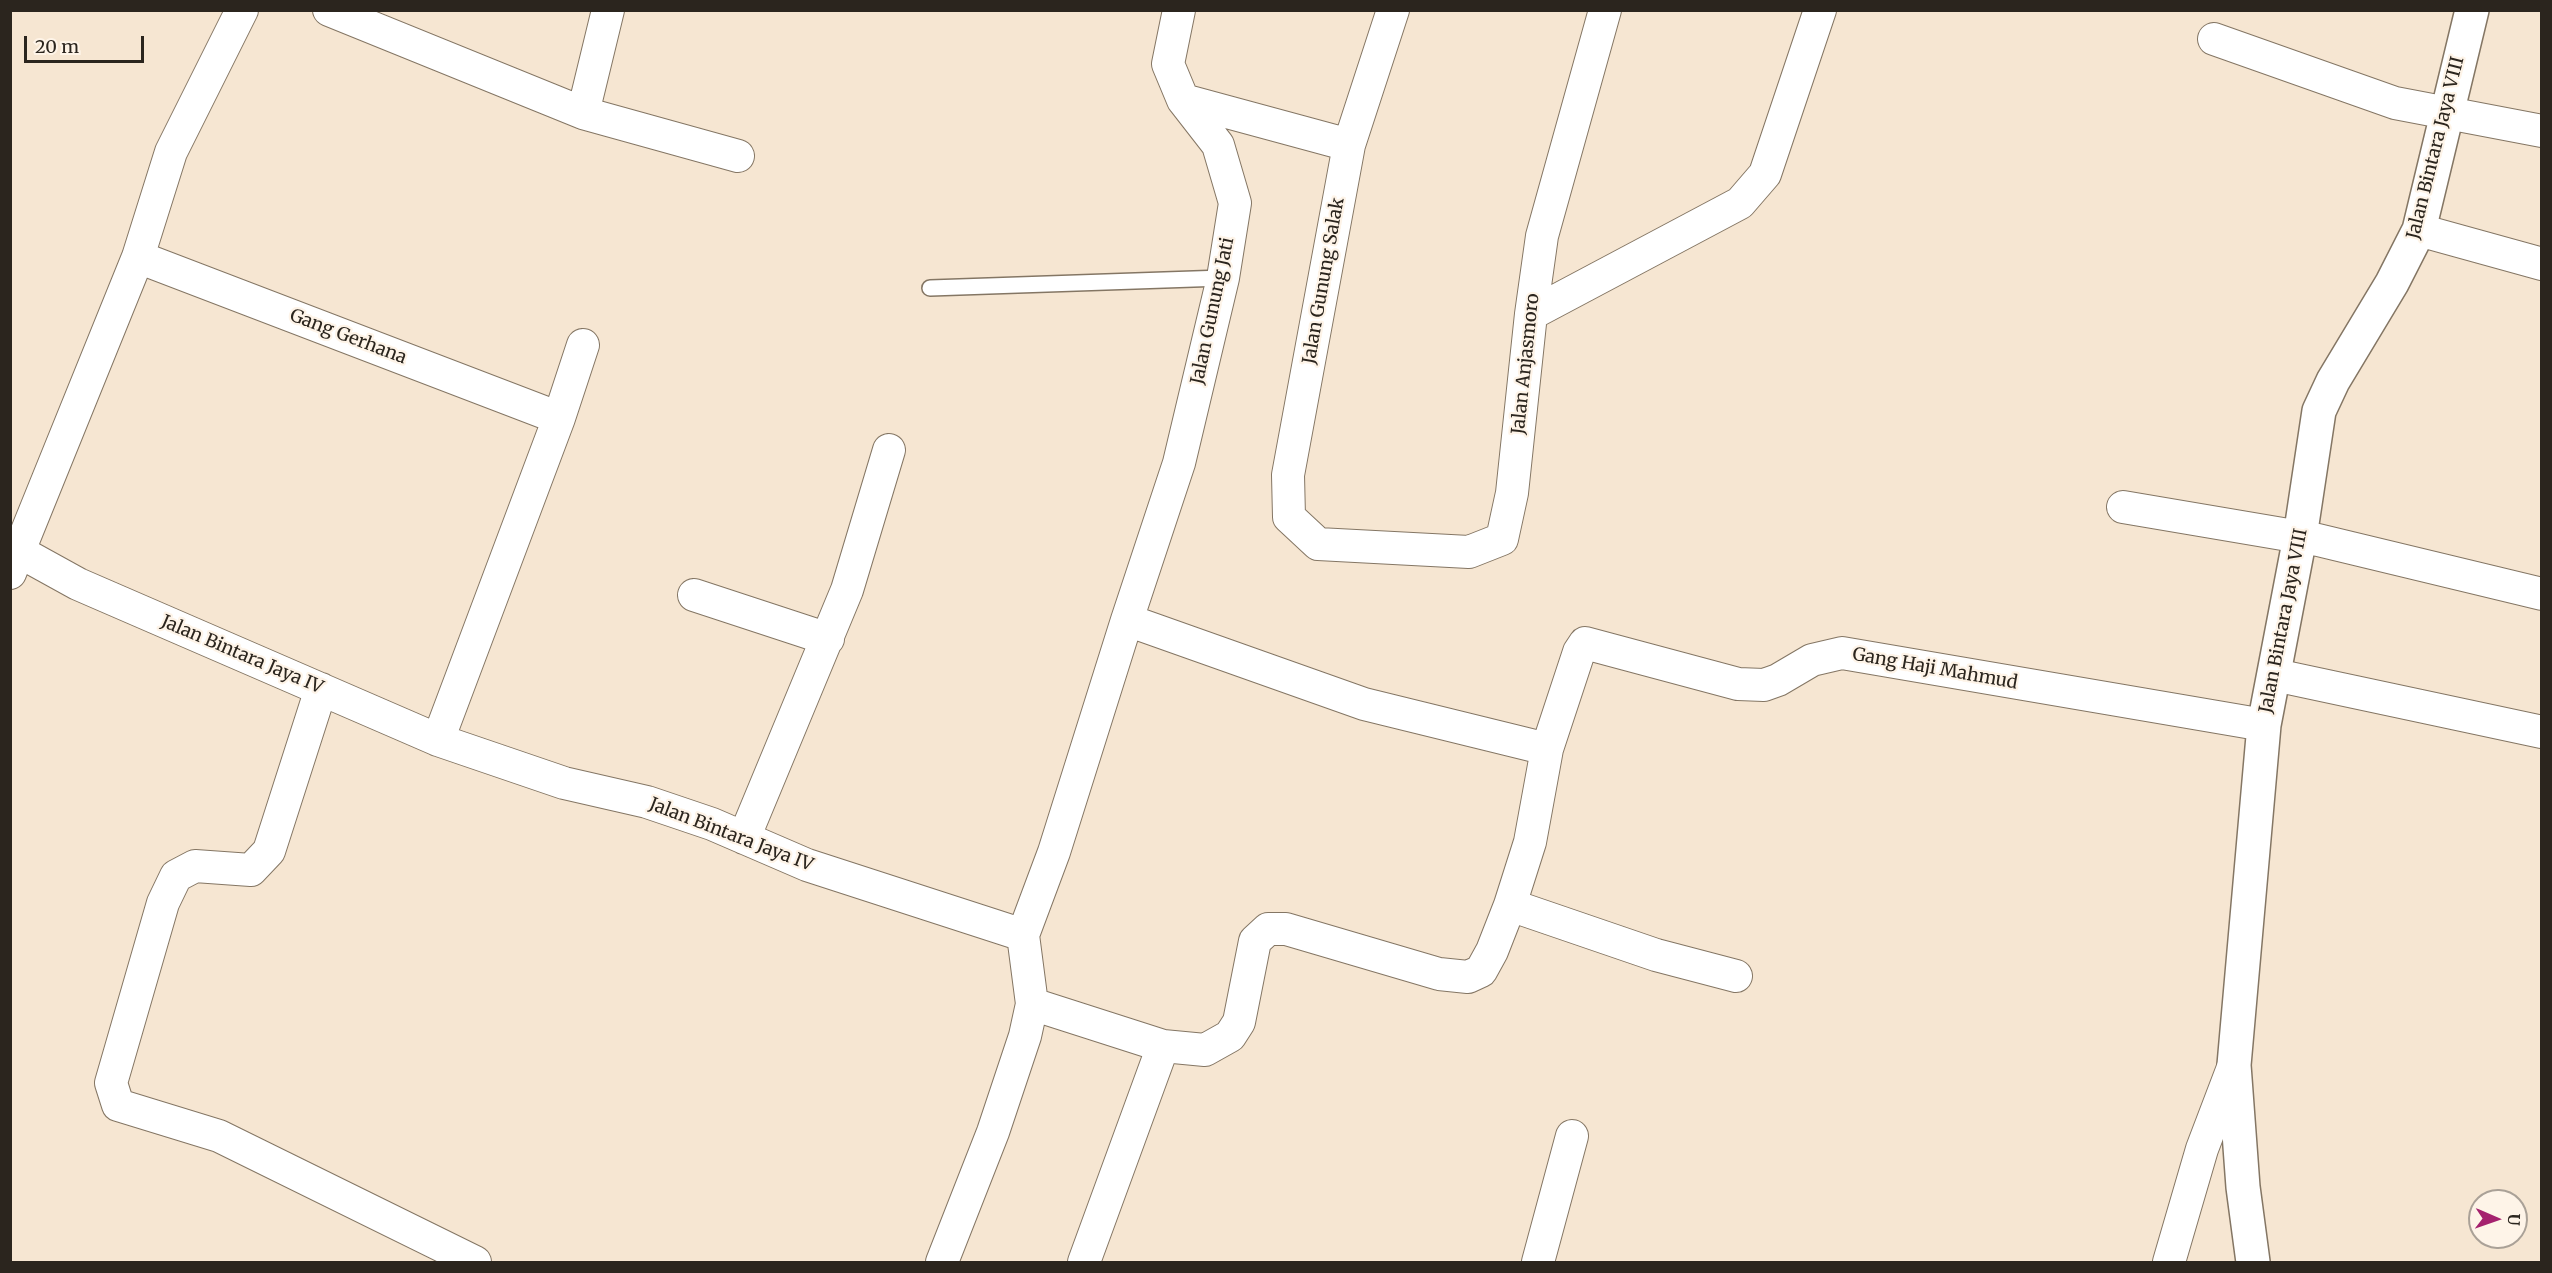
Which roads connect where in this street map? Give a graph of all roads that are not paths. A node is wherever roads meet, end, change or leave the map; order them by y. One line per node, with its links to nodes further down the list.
1 (329, 10): 12 (street)
2 (608, 10): 12 (street)
3 (1179, 10): 10 (street, Jalan Gunung Jati)
4 (1393, 10): 14 (street, Jalan Gunung Salak)
5 (1605, 10): 21 (street, Jalan Anjasmoro)
6 (1820, 10): 21 (street)
7 (2472, 10): 11 (street, Jalan Bintara Jaya VIII)
8 (232, 13): 17 (street, Jalan Bintara Jaya IV)
9 (2214, 39): 11 (street)
10 (1183, 100): 14 (street); 19 (street, Jalan Gunung Jati)
11 (2445, 112): 13 (street); 16 (street, Jalan Bintara Jaya VIII)
12 (583, 113): 15 (street)
13 (2541, 131)
14 (1349, 145): 27 (street, Jalan Gunung Salak)
15 (738, 156)
16 (2419, 230): 18 (street); 26 (street, Jalan Bintara Jaya VIII)
17 (138, 257): 23 (street, Gang Gerhana); 28 (street, Jalan Bintara Jaya IV)
18 (2541, 264)
19 (1223, 278): 20 (lane); 31 (street, Jalan Gunung Jati)
20 (930, 288)
21 (1531, 314): 27 (street, Jalan Anjasmoro)
22 (583, 345): 23 (street)
23 (559, 418): 37 (street)
24 (889, 450): 32 (street)
25 (2123, 507): 26 (street)
26 (2300, 537): 29 (street); 33 (street, Jalan Bintara Jaya VIII)
27 (1318, 544)
28 (14, 558): 34 (street, Jalan Bintara Jaya IV)
29 (2541, 594)
30 (694, 595): 32 (street)
31 (1127, 620): 38 (street); 41 (street, Jalan Gunung Jati)
32 (828, 639): 39 (street)
33 (2275, 675): 35 (street, Jalan Bintara Jaya VIII); 36 (street)
34 (321, 689): 37 (street, Jalan Bintara Jaya IV); 47 (street)
35 (2264, 725): 38 (street, Gang Haji Mahmud); 45 (street, Jalan Bintara Jaya VIII)
36 (2541, 732)
37 (438, 740): 39 (street, Jalan Bintara Jaya IV)
38 (1547, 749): 40 (street)
39 (744, 838): 41 (street, Jalan Bintara Jaya IV)
40 (1510, 905): 42 (street); 44 (street)
41 (1023, 935): 43 (street)
42 (1736, 976)
43 (1032, 1004): 44 (street); 48 (street)
44 (1163, 1046): 49 (street)
45 (2234, 1065): 51 (street); 52 (street, Jalan Bintara Jaya VIII)
46 (1572, 1136): 50 (street)
47 (475, 1263)
48 (942, 1263)
49 (1084, 1263)
50 (1538, 1263)
51 (2169, 1263)
52 (2253, 1263)

